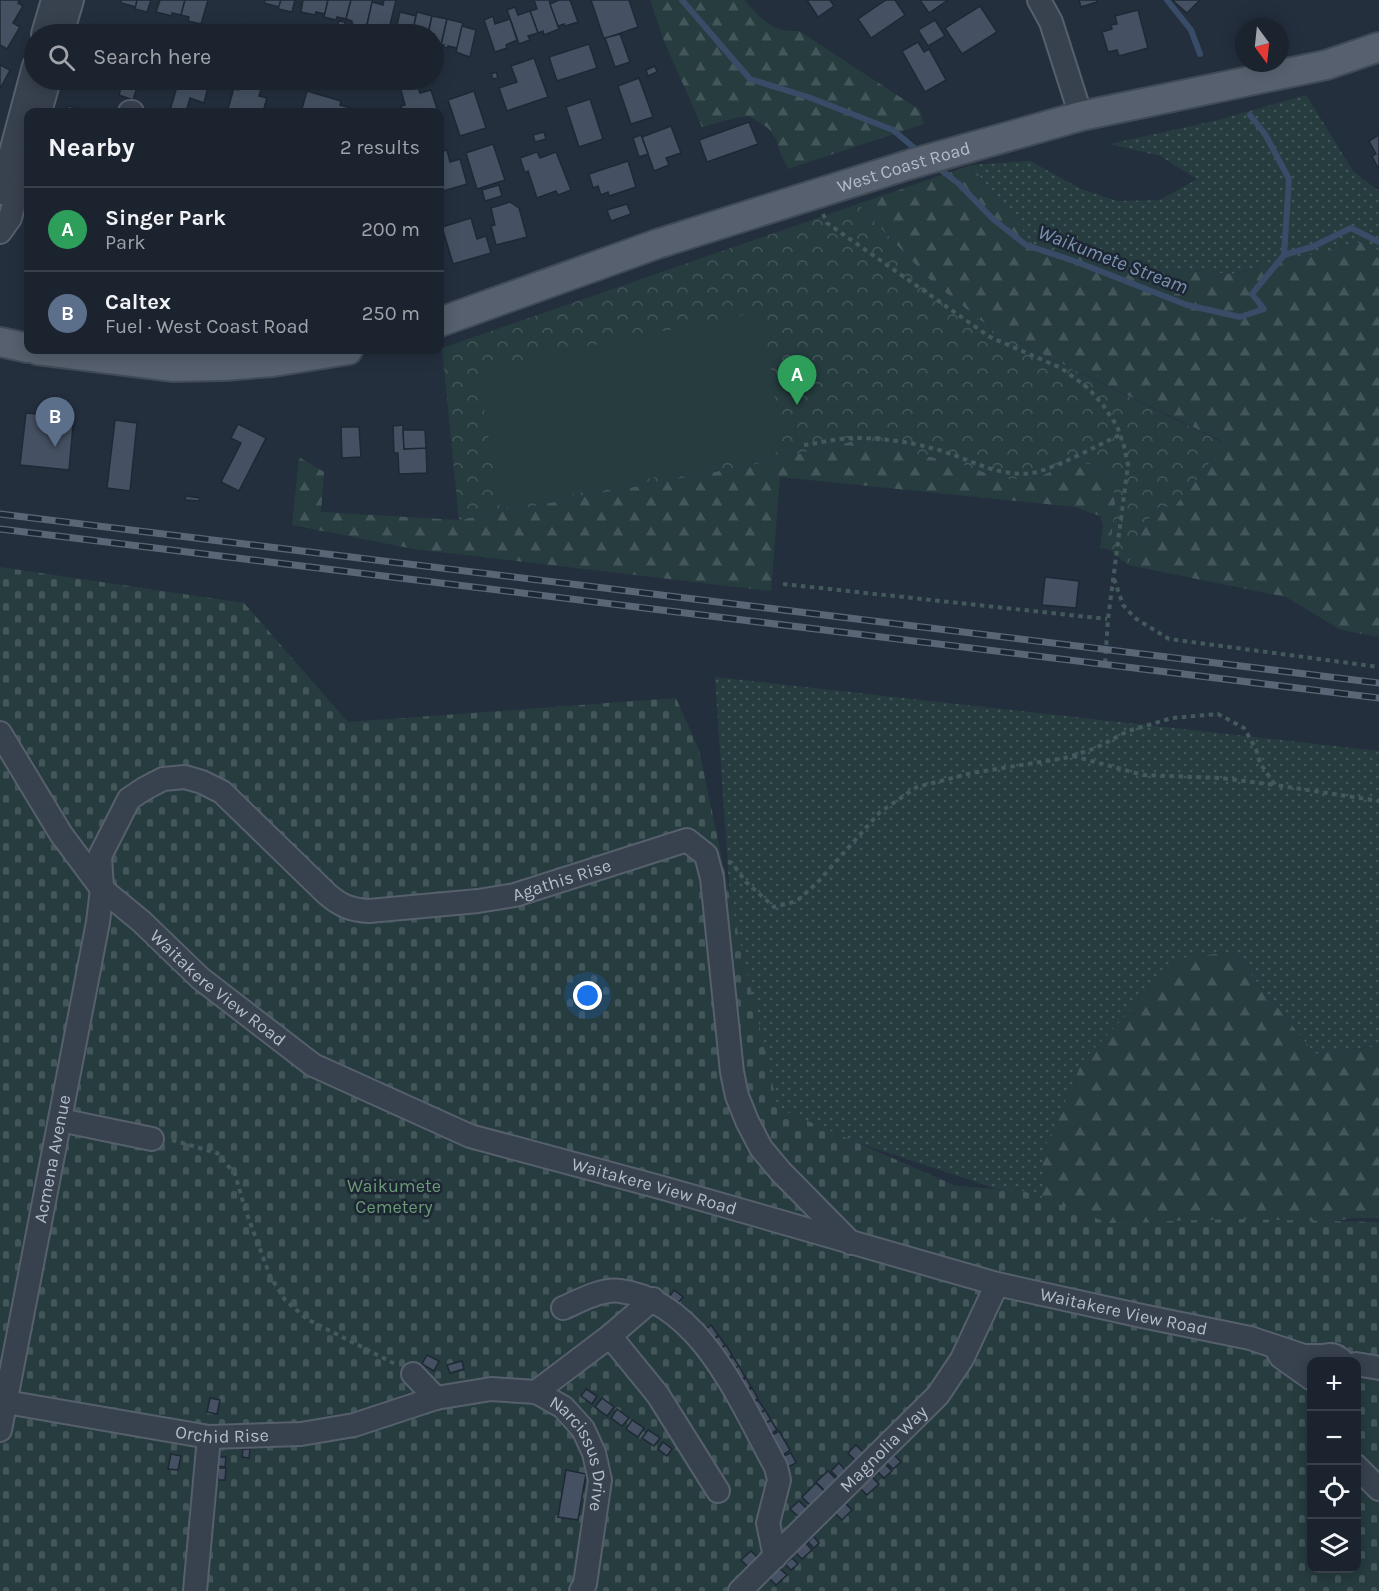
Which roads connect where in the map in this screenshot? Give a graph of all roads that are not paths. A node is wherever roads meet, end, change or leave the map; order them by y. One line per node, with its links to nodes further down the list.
1 (52, 0): 4 (street)
2 (72, 0): 5 (street)
3 (1039, 0): 11 (street)
4 (46, 24)
5 (65, 24)
6 (1379, 47): 11 (main road, West Coast Road)
7 (36, 90): 9 (street)
8 (41, 90): 10 (street)
9 (30, 108)
10 (40, 108)
11 (1081, 116): 16 (main road, West Coast Road)
12 (24, 125): 14 (street)
13 (24, 167): 15 (street)
14 (0, 193)
15 (0, 232)
16 (444, 321)
17 (0, 342): 18 (main road)
18 (24, 347)
19 (69, 354): 21 (main road)
20 (299, 354): 21 (main road)
21 (274, 356)
22 (0, 733): 23 (street, Waitakere View Road)
23 (102, 889): 24 (street, Acmena Avenue); 26 (street, Waitakere View Road); 26 (street, Agathis Rise)
24 (60, 1120): 25 (street); 41 (street, Acmena Avenue)
25 (152, 1139)
26 (851, 1243): 27 (street, Waitakere View Road)
27 (997, 1284): 31 (street, Waitakere View Road); 47 (street, Magnolia Way)
28 (653, 1299): 29 (street); 30 (street); 47 (street)
29 (563, 1308)
30 (610, 1336): 39 (street); 46 (street)
31 (1273, 1346): 32 (street, Waitakere View Road); 36 (street)
32 (1310, 1357)
33 (1361, 1365): 34 (street)
34 (1379, 1368)
35 (413, 1374): 40 (street)
36 (1307, 1376)
37 (1379, 1379): 38 (street)
38 (1361, 1381)
39 (536, 1392): 40 (street, Narcissus Drive); 49 (street, Narcissus Drive)
40 (436, 1398): 43 (street, Orchid Rise)
41 (6, 1402): 42 (street, Acmena Avenue); 43 (street, Orchid Rise)
42 (0, 1430)
43 (209, 1437): 48 (street)
44 (1361, 1471): 45 (street)
45 (1379, 1489)
46 (718, 1491)
47 (775, 1557): 50 (street, Magnolia Way)
48 (195, 1591)
49 (581, 1591)
50 (740, 1591)

